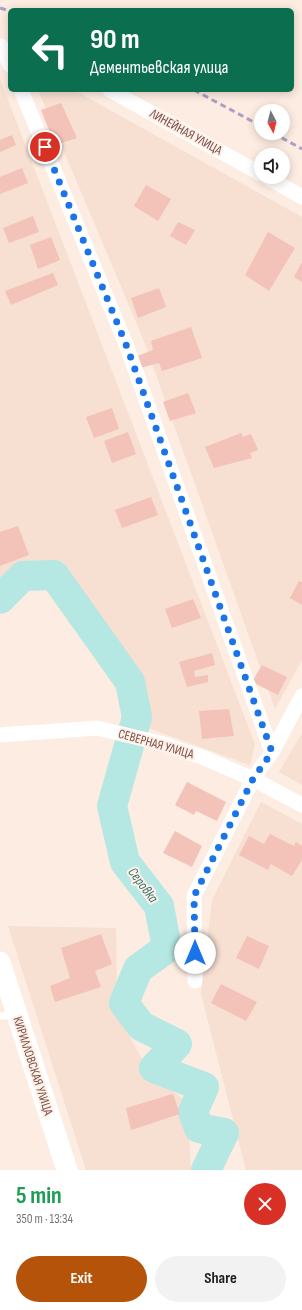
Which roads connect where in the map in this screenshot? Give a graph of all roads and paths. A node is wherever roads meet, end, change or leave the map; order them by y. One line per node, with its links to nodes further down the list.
1 (4, 46): 2 (street)
2 (8, 59)
3 (22, 92): 10 (street)
4 (114, 92): 5 (street, ЛИНЕЙНАЯ УЛИЦА)
5 (254, 170)
6 (279, 184): 7 (street)
7 (302, 197)
8 (302, 696): 10 (street)
9 (0, 736): 11 (street, СЕВЕРНАЯ УЛИЦА)
10 (272, 752): 11 (street)
11 (253, 779): 12 (street, СЕВЕРНАЯ УЛИЦА); 14 (street)
12 (302, 805)
13 (1, 968): 15 (main road, КИРИЛЛОВСКАЯ УЛИЦА)
14 (195, 981)
15 (8, 1016): 16 (main road, КИРИЛЛОВСКАЯ УЛИЦА)
16 (67, 1170)

